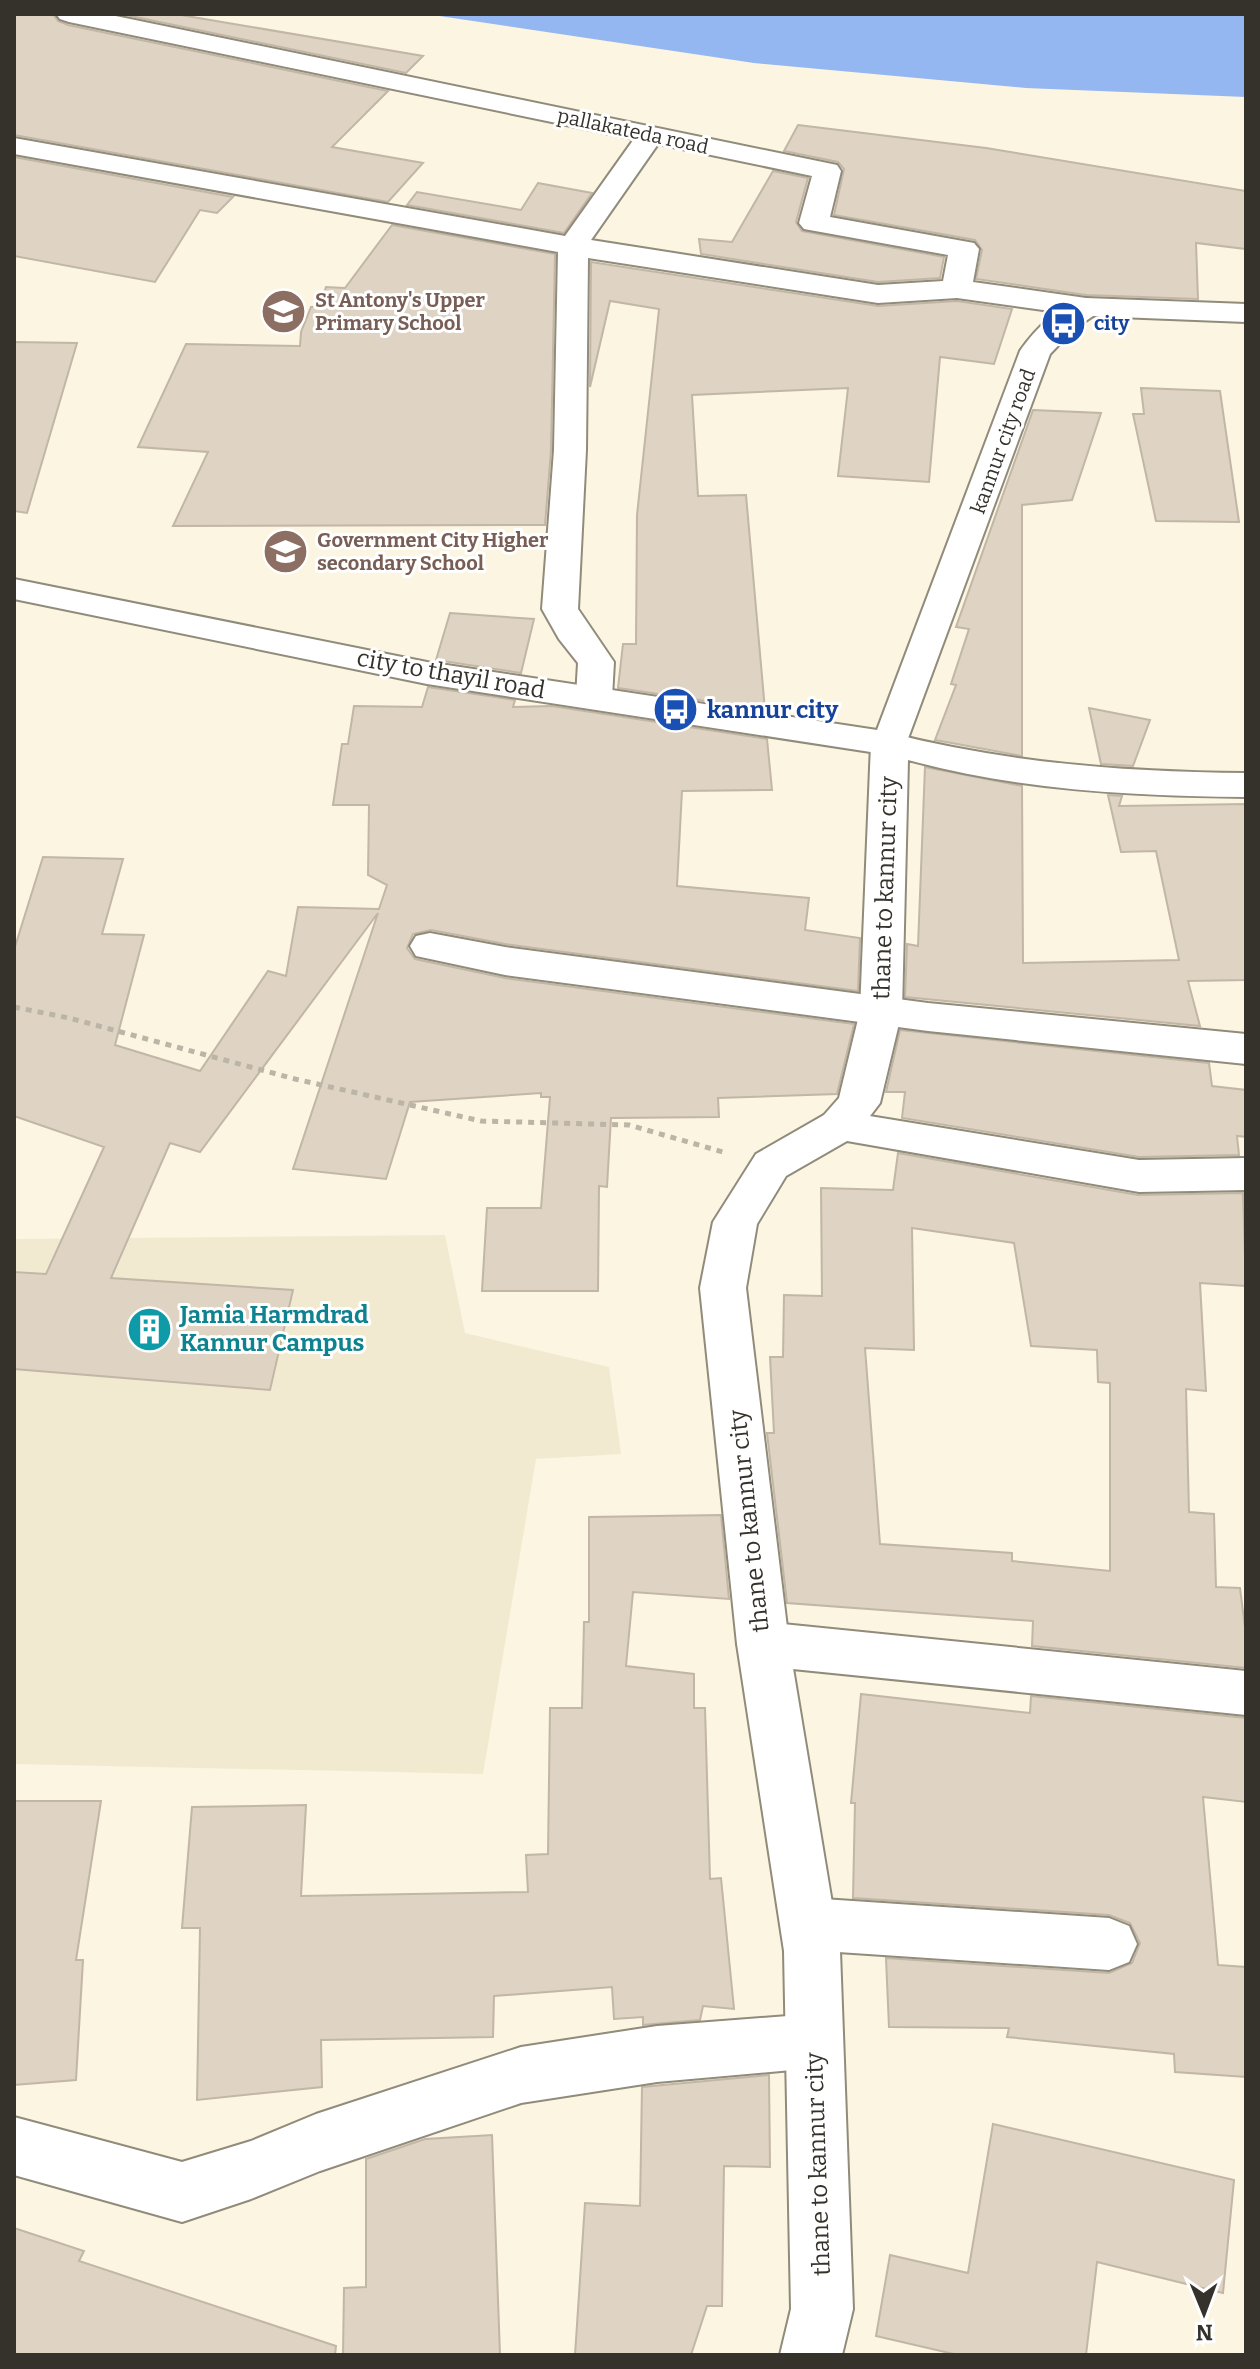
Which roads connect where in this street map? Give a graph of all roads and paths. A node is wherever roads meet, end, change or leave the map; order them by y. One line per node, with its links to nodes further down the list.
1 (69, 14): 2 (street, pallakateda road)
2 (651, 135): 4 (street); 5 (street, pallakateda road)
3 (14, 146): 4 (street)
4 (573, 246): 5 (street); 9 (street)
5 (957, 289): 6 (street)
6 (1086, 307): 7 (street); 10 (street, kannur city road)
7 (1246, 313)
8 (14, 589): 9 (street, city to thayil road)
9 (594, 697): 10 (street, city to thayil road)
10 (890, 744): 11 (street, city to thayil road); 14 (street, thane to kannur city)
11 (1246, 785)
12 (430, 946): 14 (street)
13 (14, 1007): 17 (path)
14 (881, 1011): 15 (street); 16 (street, thane to kannur city)
15 (1246, 1049)
16 (839, 1126): 17 (street, thane to kannur city); 18 (street)
17 (771, 1165): 19 (street, thane to kannur city)
18 (1246, 1174)
19 (763, 1644): 20 (street); 21 (street, thane to kannur city)
20 (1246, 1693)
21 (808, 1924): 22 (street); 23 (street, thane to kannur city)
22 (1109, 1944)
23 (814, 2041): 24 (street); 25 (street, thane to kannur city)
24 (14, 2146)
25 (811, 2355)

